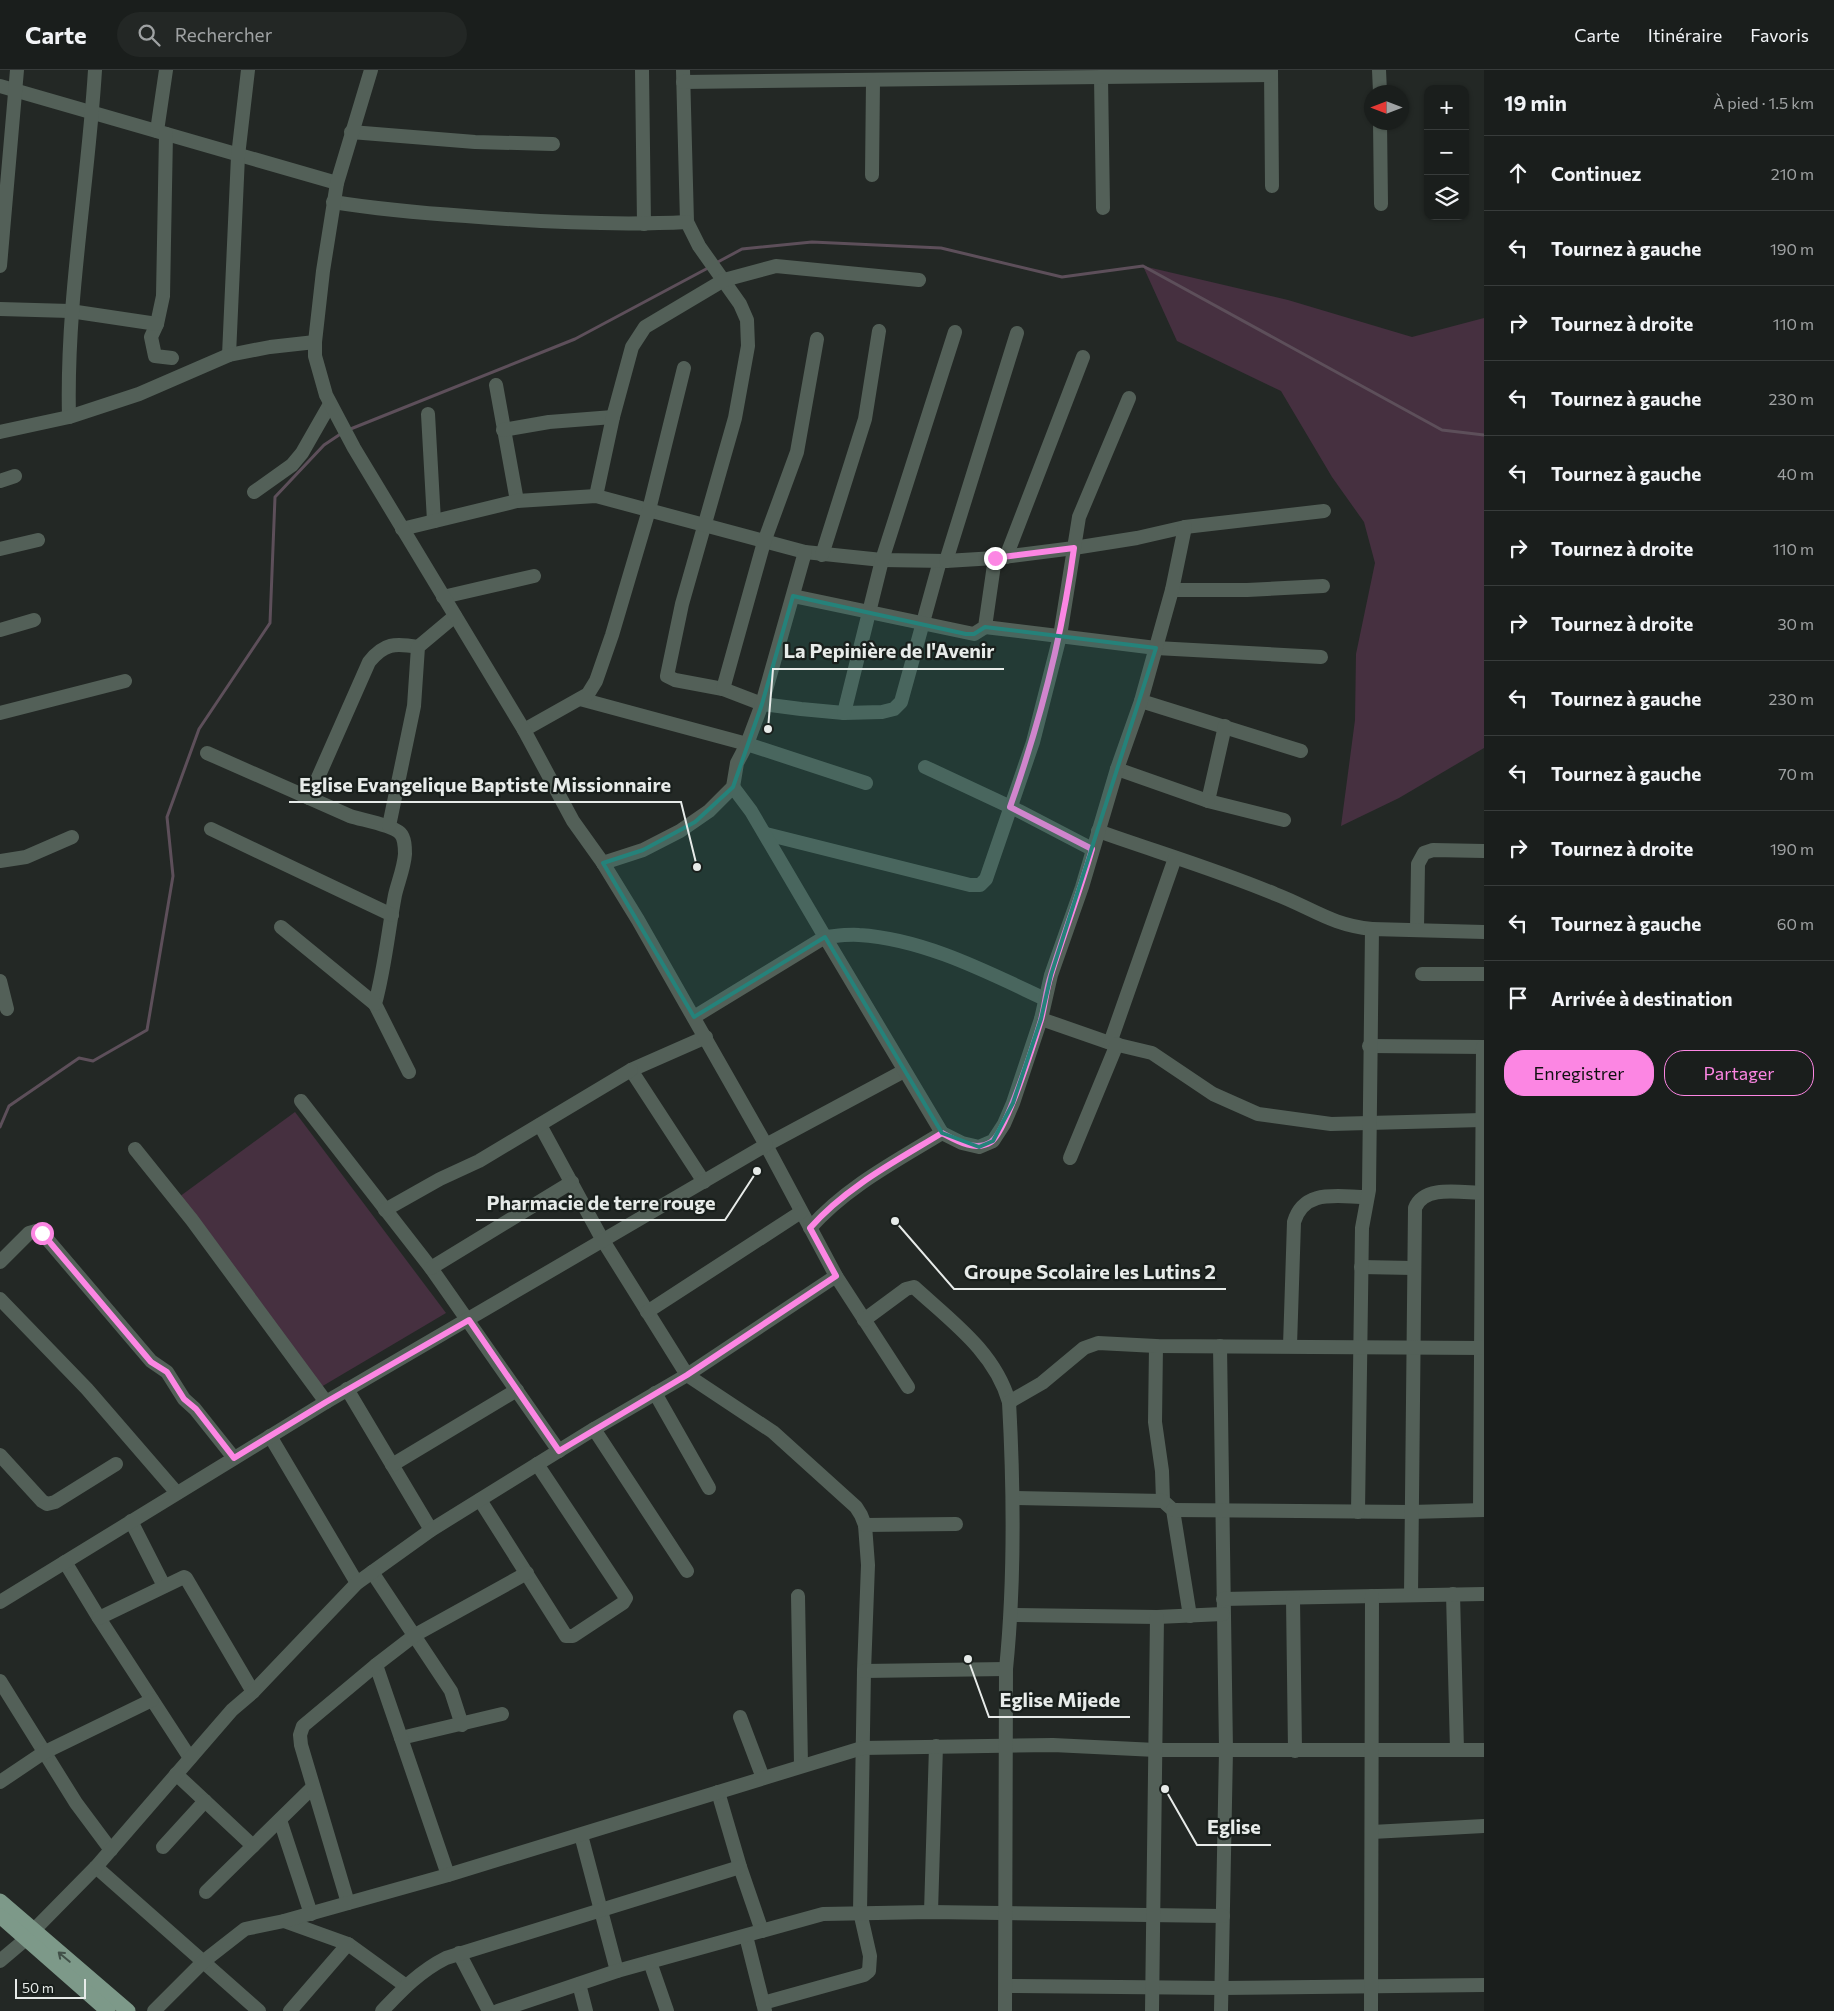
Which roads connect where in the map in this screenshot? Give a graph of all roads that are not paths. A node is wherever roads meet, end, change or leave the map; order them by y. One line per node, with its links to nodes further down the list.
1 (17, 70): 15 (street)
2 (95, 70): 16 (street)
3 (166, 70): 19 (street)
4 (248, 70): 21 (street)
5 (372, 70): 18 (street)
6 (642, 70): 29 (street)
7 (1379, 70): 13 (street)
8 (1271, 72): 11 (street); 24 (street)
9 (990, 74): 11 (street); 12 (street)
10 (683, 76): 12 (street); 28 (street)
11 (1101, 78): 27 (street)
12 (873, 80): 22 (street)
13 (1380, 85)
14 (0, 86): 15 (street)
15 (16, 91): 16 (street); 30 (street)
16 (93, 113): 19 (street); 34 (street)
17 (1380, 130): 26 (street)
18 (351, 132): 20 (street); 23 (street)
19 (162, 133): 21 (street); 35 (street)
20 (553, 144)
21 (238, 156): 23 (street); 41 (street)
22 (872, 175)
23 (337, 183): 25 (street)
24 (1272, 186)
25 (333, 202): 29 (street); 40 (street)
26 (1381, 204)
27 (1103, 208)
28 (687, 222): 29 (street); 31 (street)
29 (644, 224)
30 (0, 266)
31 (724, 280): 32 (street); 50 (street); 61 (street)
32 (919, 280)
33 (0, 309): 34 (street)
34 (70, 311): 35 (street); 49 (street)
35 (157, 324): 43 (street)
36 (879, 331): 69 (street)
37 (955, 332): 71 (street)
38 (1017, 333): 72 (street)
39 (817, 339): 65 (street)
40 (315, 342): 41 (street); 47 (street)
41 (229, 355): 49 (street)
42 (1083, 357): 70 (street)
43 (172, 358)
44 (684, 368): 58 (street)
45 (496, 385): 51 (street)
46 (1129, 398): 66 (street)
47 (330, 404): 55 (street); 63 (street)
48 (428, 414): 60 (street)
49 (68, 417): 52 (street)
50 (614, 417): 51 (street); 56 (street)
51 (503, 430): 57 (street)
52 (0, 432)
53 (15, 476): 54 (street)
54 (0, 481)
55 (254, 492)
56 (596, 496): 57 (street); 58 (street)
57 (517, 501): 60 (street)
58 (649, 510): 61 (street); 90 (street)
59 (1324, 511): 62 (street)
60 (434, 521): 63 (street)
61 (703, 526): 65 (street); 89 (street)
62 (1185, 527): 66 (street); 75 (street)
63 (402, 528): 77 (street)
64 (38, 540): 67 (street)
65 (764, 542): 68 (street); 89 (street)
66 (1074, 548): 70 (street); 84 (street)
67 (0, 549)
68 (805, 552): 69 (street); 76 (street)
69 (822, 555): 71 (street)
70 (1001, 558): 72 (street); 82 (street)
71 (882, 560): 72 (street); 78 (street)
72 (943, 561): 81 (street)
73 (534, 576): 77 (street)
74 (1323, 586): 75 (street)
75 (1172, 590): 86 (street)
76 (793, 596): 78 (street); 92 (street)
77 (443, 597): 79 (street)
78 (869, 611): 81 (street); 94 (street)
79 (455, 616): 85 (street); 96 (street)
80 (34, 620): 83 (street)
81 (923, 625): 82 (street); 94 (street)
82 (985, 627): 84 (street)
83 (0, 630)
84 (1060, 636): 86 (street); 106 (street)
85 (418, 647): 104 (street); 108 (street)
86 (1156, 648): 87 (street); 91 (street)
87 (1320, 657)
88 (125, 681): 93 (street)
89 (723, 690): 92 (street)
90 (580, 699): 96 (street); 97 (street)
91 (1141, 701): 95 (street); 101 (street)
92 (762, 704): 94 (street); 97 (street)
93 (0, 713)
94 (844, 713)
95 (1225, 726): 98 (street); 105 (street)
96 (524, 730): 117 (street)
97 (747, 744): 102 (street); 103 (street)
98 (1301, 751)
99 (207, 753): 104 (street)
100 (925, 767): 106 (street)
101 (1117, 768): 105 (street); 110 (street)
102 (866, 783)
103 (733, 788): 111 (street); 117 (street)
104 (308, 798): 108 (street)
105 (1208, 801): 107 (street)
106 (1010, 807): 111 (street); 113 (street)
107 (1284, 820)
108 (389, 826): 118 (street)
109 (211, 829): 118 (street)
110 (1098, 831): 113 (street); 115 (street)
111 (766, 834): 123 (street)
112 (72, 837): 116 (street)
113 (1092, 849): 127 (street)
114 (1484, 852): 120 (street)
115 (1175, 858): 121 (street); 133 (street)
116 (0, 862)
117 (603, 863): 130 (street)
118 (392, 915): 128 (street)
119 (281, 927): 128 (street)
120 (1418, 928): 121 (street); 122 (street)
121 (1372, 929): 134 (street)
122 (1484, 932)
123 (825, 937): 127 (street); 130 (street); 137 (street)
124 (1422, 974): 125 (street)
125 (1484, 974)
126 (0, 981): 129 (street)
127 (1044, 999): 131 (street)
128 (375, 1004): 138 (street)
129 (7, 1009)
130 (694, 1017): 132 (street)
131 (1041, 1019): 133 (street); 143 (street)
132 (706, 1037): 136 (street); 144 (street)
133 (1113, 1043): 141 (street); 146 (street)
134 (1370, 1046): 135 (street); 141 (street)
135 (1484, 1047): 140 (street)
136 (631, 1070): 142 (street); 148 (street)
137 (904, 1070): 143 (street); 144 (street)
138 (409, 1072)
139 (301, 1101): 151 (street)
140 (1482, 1120): 141 (street); 149 (street)
141 (1369, 1123): 150 (street)
142 (540, 1125): 147 (street); 151 (street)
143 (942, 1133): 153 (street)
144 (766, 1145): 148 (street); 152 (street)
145 (135, 1149): 175 (street)
146 (1070, 1158)
147 (572, 1182): 154 (street); 157 (street)
148 (704, 1182): 154 (street)
149 (1484, 1193): 158 (street); 169 (street)
150 (1367, 1197): 156 (street); 166 (street)
151 (385, 1210): 157 (street)
152 (801, 1212): 153 (street); 161 (street)
153 (810, 1228): 159 (street)
154 (602, 1240): 161 (street); 162 (street)
155 (0, 1262): 182 (street)
156 (1361, 1267): 158 (street); 167 (street)
157 (431, 1268): 162 (street)
158 (1413, 1268): 168 (street)
159 (836, 1276): 163 (street); 170 (street)
160 (0, 1299): 187 (street)
161 (647, 1312): 170 (street)
162 (469, 1320): 172 (street); 173 (street)
163 (864, 1320): 171 (street); 176 (street)
164 (1156, 1346): 165 (street); 176 (street); 190 (street)
165 (1220, 1346): 166 (street); 192 (street)
166 (1290, 1346): 167 (street)
167 (1359, 1346): 168 (street); 193 (street)
168 (1415, 1346): 169 (street); 194 (street)
169 (1483, 1348): 177 (street)
170 (687, 1375): 174 (street); 197 (street)
171 (908, 1387)
172 (347, 1389): 175 (street); 185 (street)
173 (517, 1390): 180 (street); 185 (street)
174 (656, 1393): 178 (street); 186 (street)
175 (326, 1402): 179 (street)
176 (1008, 1402): 188 (street)
177 (1483, 1419): 191 (street)
178 (594, 1429): 180 (street); 200 (street)
179 (270, 1436): 182 (street); 203 (street)
180 (559, 1451): 184 (street)
181 (0, 1455): 183 (street)
182 (234, 1458): 187 (street)
183 (116, 1464)
184 (537, 1464): 189 (street); 202 (street)
185 (392, 1465): 198 (street)
186 (709, 1488)
187 (177, 1493): 195 (street)
188 (1014, 1498): 190 (street); 213 (street)
189 (480, 1500): 198 (street); 202 (street)
190 (1168, 1506): 192 (street); 215 (street)
191 (1482, 1510): 194 (street)
192 (1224, 1511): 193 (street); 210 (street)
193 (1358, 1512): 194 (street)
194 (1411, 1512): 207 (street)
195 (131, 1521): 199 (street); 204 (street)
196 (956, 1524): 197 (street)
197 (865, 1525): 221 (street)
198 (431, 1530): 201 (street)
199 (65, 1562): 212 (street); 217 (street)
200 (687, 1571)
201 (372, 1572): 203 (street); 218 (street)
202 (527, 1573): 218 (street)
203 (357, 1583): 223 (street)
204 (164, 1586): 217 (street); 223 (street)
205 (1453, 1594): 206 (street); 207 (street); 235 (street)
206 (1484, 1594)
207 (1411, 1595): 209 (street)
208 (798, 1596): 240 (street)
209 (1372, 1596): 211 (street); 234 (street)
210 (1223, 1599): 211 (street); 214 (street)
211 (1293, 1599): 237 (street)
212 (0, 1602)
213 (1011, 1614): 216 (street); 220 (street)
214 (1223, 1614): 215 (street); 233 (street)
215 (1190, 1616): 216 (street)
216 (1157, 1617): 232 (street)
217 (99, 1618): 224 (street)
218 (415, 1635): 219 (street); 227 (street)
219 (376, 1665): 228 (street); 244 (street)
220 (1006, 1669): 221 (street); 230 (street)
221 (864, 1671): 231 (street)
222 (0, 1681): 238 (street)
223 (252, 1692): 239 (street)
224 (152, 1700): 238 (street); 239 (street)
225 (502, 1714): 227 (street)
226 (740, 1717): 242 (street)
227 (462, 1725): 228 (street)
228 (401, 1738): 256 (street)
229 (936, 1746): 230 (street); 231 (street); 262 (street)
230 (1007, 1746): 232 (street); 264 (street)
231 (862, 1748): 240 (street); 261 (street)
232 (1156, 1750): 233 (street); 266 (street)
233 (1226, 1750): 237 (street); 267 (street)
234 (1372, 1750): 235 (street); 237 (street); 249 (street)
235 (1457, 1750): 236 (street)
236 (1484, 1750)
237 (1295, 1751)
238 (43, 1753): 243 (street); 253 (street)
239 (190, 1758): 241 (street)
240 (801, 1765): 242 (street)
241 (176, 1774): 246 (street); 253 (street)
242 (763, 1778): 245 (street)
243 (0, 1782)
244 (313, 1787): 247 (street); 259 (street)
245 (718, 1792): 250 (street); 255 (street)
246 (205, 1801): 251 (street); 252 (street)
247 (280, 1820): 251 (street); 263 (street)
248 (1484, 1826): 249 (street)
249 (1372, 1832): 282 (street)
250 (581, 1835): 256 (street); 260 (street)
251 (252, 1846): 257 (street)
252 (163, 1847)
253 (111, 1850): 254 (street)
254 (96, 1867): 270 (street); 275 (street)
255 (740, 1867): 260 (street); 269 (street)
256 (448, 1875): 259 (street)
257 (206, 1892)
258 (0, 1902): 270 (main road)
259 (348, 1903): 263 (street)
260 (601, 1909): 273 (street); 277 (street)
261 (860, 1912): 262 (street); 269 (street); 285 (street)
262 (931, 1912): 264 (street)
263 (311, 1914): 268 (street)
264 (1007, 1914): 266 (street); 281 (street)
265 (0, 1916): 270 (main road)
266 (1153, 1916): 267 (street); 283 (street)
267 (1223, 1916): 284 (street)
268 (284, 1921): 272 (street); 275 (street)
269 (762, 1931): 271 (street)
270 (30, 1935): 274 (street); 286 (main road); 287 (main road, one-way to 270)
271 (746, 1936): 276 (street); 285 (street)
272 (348, 1944): 280 (street); 290 (street)
273 (459, 1953): 280 (street); 292 (street)
274 (0, 1961)
275 (204, 1961): 288 (street); 289 (street)
276 (650, 1962): 277 (street); 295 (street)
277 (617, 1971): 278 (street)
278 (578, 1984): 293 (street); 294 (street)
279 (1484, 1985): 282 (street)
280 (406, 1986): 291 (street)
281 (1006, 1986): 283 (street); 296 (street)
282 (1372, 1986): 284 (street); 299 (street)
283 (1153, 1988): 284 (street); 297 (street)
284 (1222, 1988): 298 (street)
285 (764, 2007)
286 (108, 2011)
287 (128, 2011)
288 (154, 2011)
289 (259, 2011)
290 (290, 2011)
291 (382, 2011)
292 (489, 2011)
293 (498, 2011)
294 (586, 2011)
295 (667, 2011)
296 (1005, 2011)
297 (1152, 2011)
298 (1221, 2011)
299 (1371, 2011)

